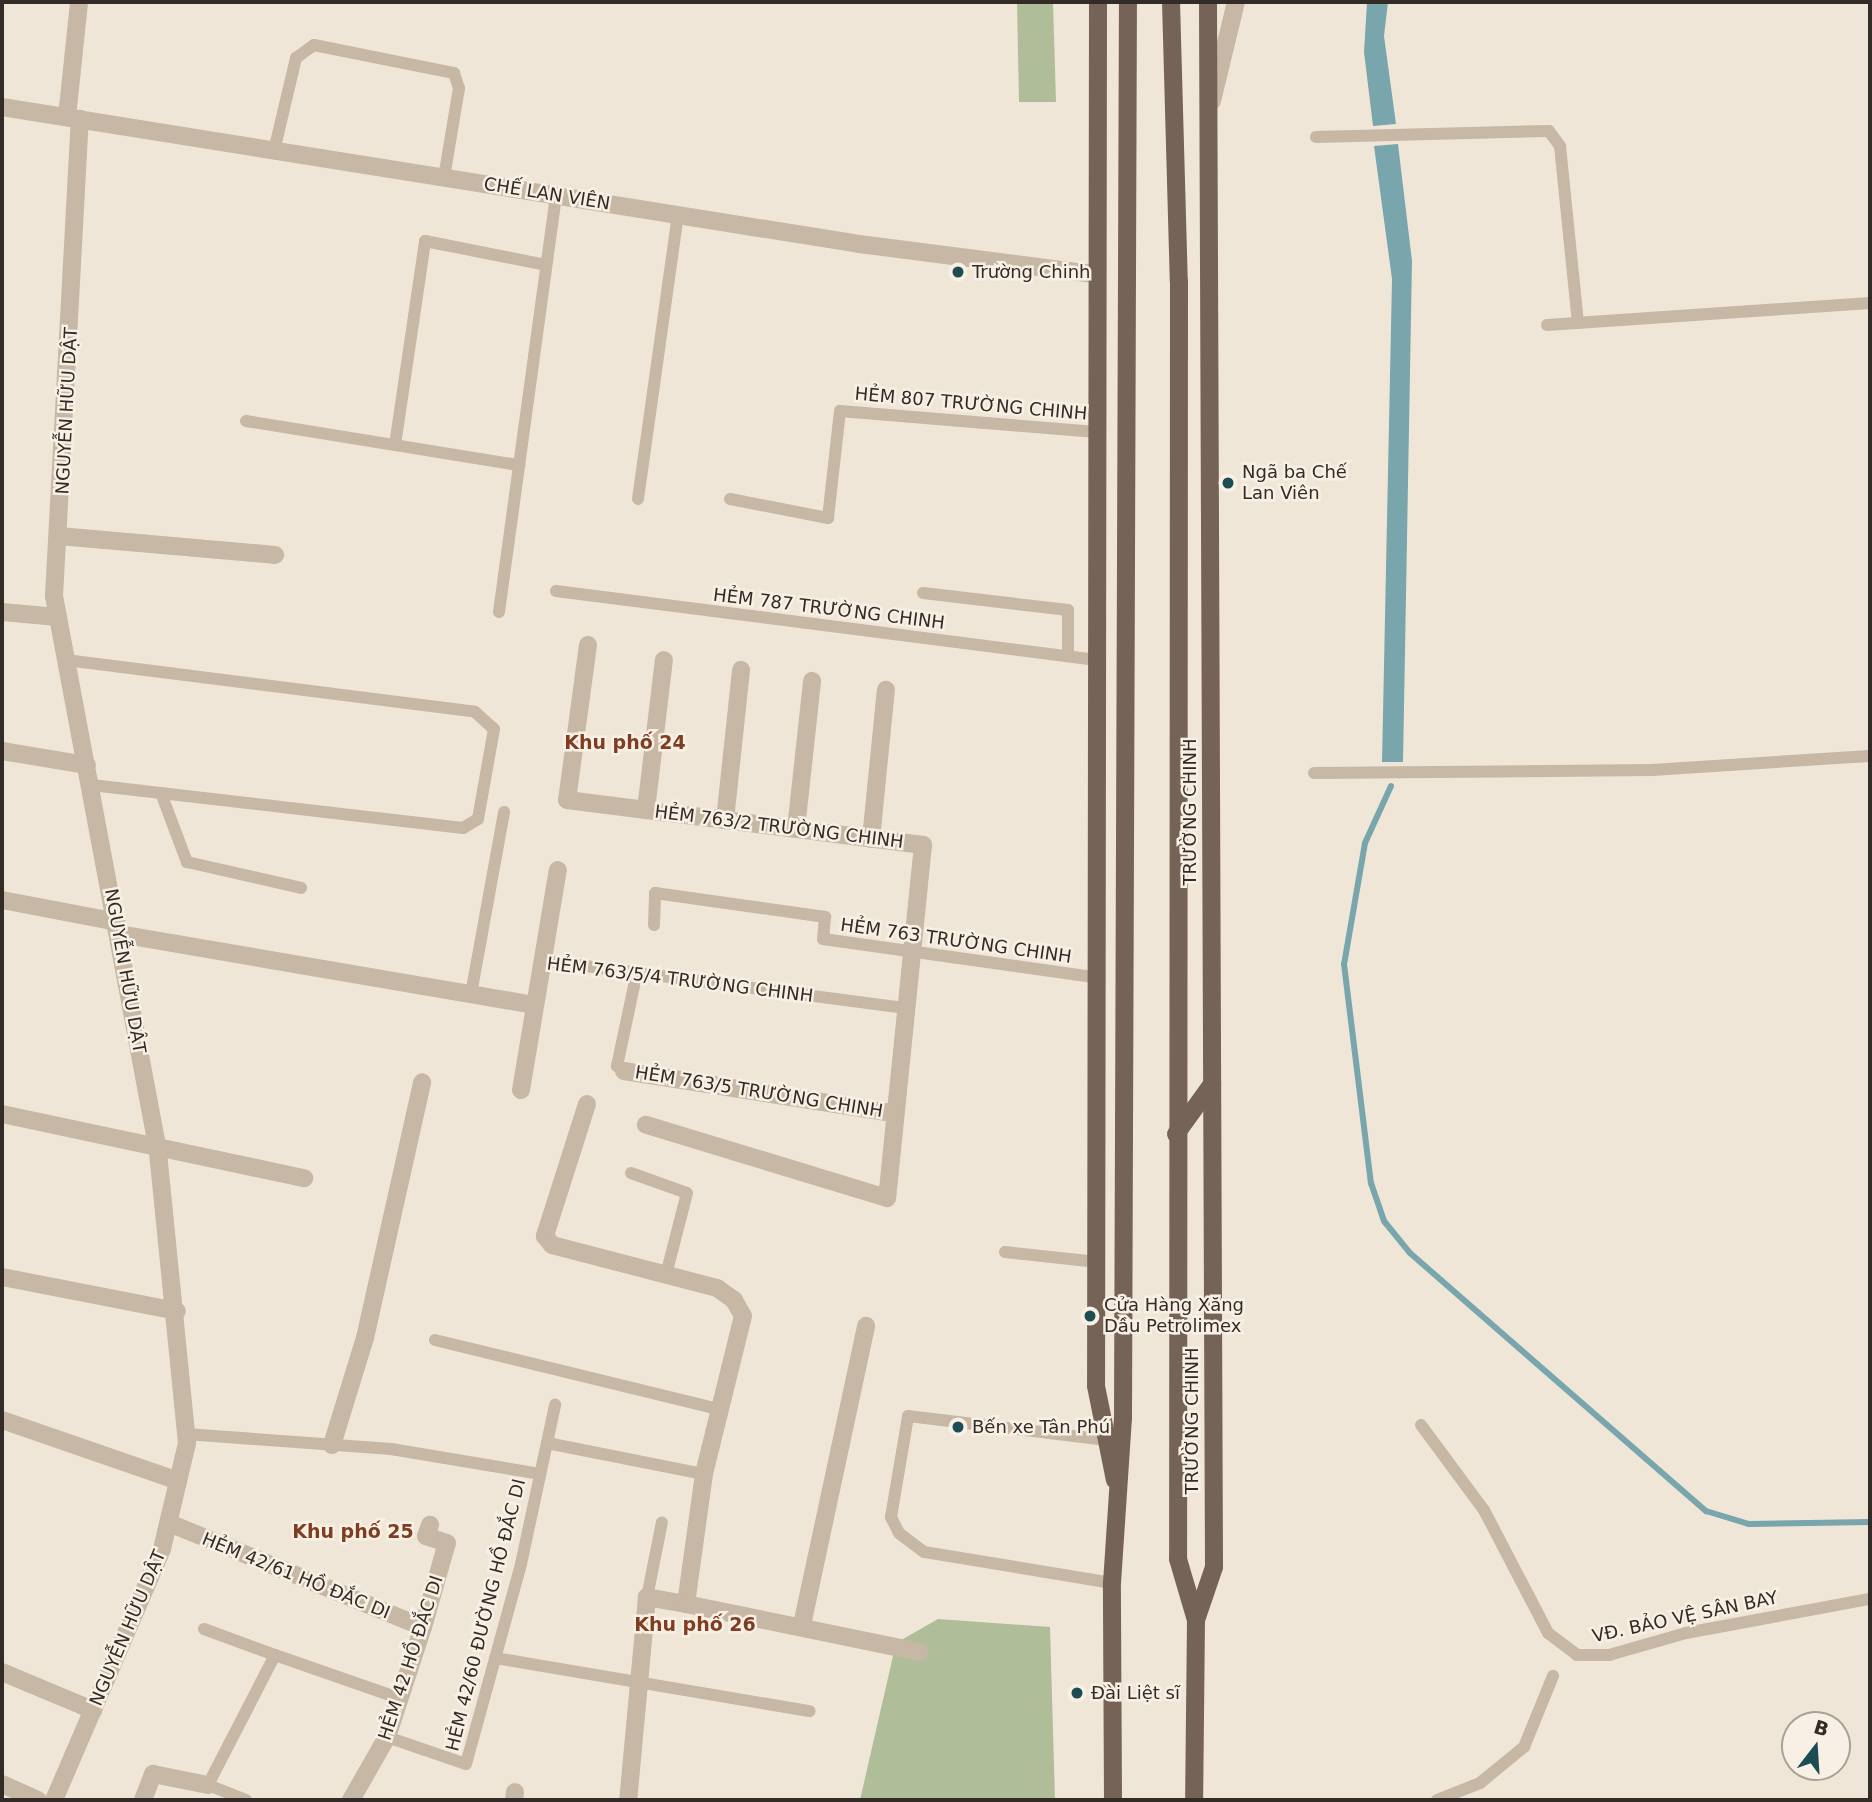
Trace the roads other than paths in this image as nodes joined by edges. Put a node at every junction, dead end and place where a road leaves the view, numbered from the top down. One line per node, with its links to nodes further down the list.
1 (79, 2): 9 (street, NGUYỄN HỮU DẬT)
2 (1098, 2): 16 (main road)
3 (1128, 2): 89 (main road)
4 (1171, 2): 72 (main road, TRƯỜNG CHINH)
5 (1208, 2): 8 (main road, TRƯỜNG CHINH)
6 (1236, 2): 8 (street)
7 (2, 107): 9 (street, CHẾ LAN VIÊN)
8 (1209, 111): 66 (main road, TRƯỜNG CHINH)
9 (74, 118): 11 (street, CHẾ LAN VIÊN); 26 (street, NGUYỄN HỮU DẬT)
10 (1316, 137): 18 (lane)
11 (274, 150): 12 (street, CHẾ LAN VIÊN); 12 (lane)
12 (444, 178): 13 (street, CHẾ LAN VIÊN)
13 (556, 196): 14 (street, CHẾ LAN VIÊN); 15 (lane)
14 (678, 215): 16 (street, CHẾ LAN VIÊN); 24 (lane)
15 (546, 265): 22 (lane); 23 (lane)
16 (1094, 274): 21 (main road)
17 (1870, 303): 18 (lane)
18 (1578, 323): 19 (lane)
19 (1547, 325)
20 (246, 421): 22 (lane)
21 (1096, 432): 25 (lane, HẺM 807 TRƯỜNG CHINH); 37 (main road)
22 (395, 445): 23 (lane)
23 (519, 465): 31 (lane)
24 (638, 499)
25 (730, 499)
26 (59, 536): 27 (street); 32 (street, NGUYỄN HỮU DẬT)
27 (275, 555)
28 (556, 592): 34 (lane, HẺM 787 TRƯỜNG CHINH)
29 (923, 593): 34 (lane)
30 (2, 612): 32 (street)
31 (499, 612)
32 (58, 617): 35 (street, NGUYỄN HỮU DẬT)
33 (588, 645): 47 (street, HẺM 763/2 TRƯỜNG CHINH)
34 (1069, 655): 37 (lane, HẺM 787 TRƯỜNG CHINH)
35 (66, 660): 43 (street, NGUYỄN HỮU DẬT); 46 (lane)
36 (664, 660): 47 (street)
37 (1097, 660): 60 (main road)
38 (741, 670): 49 (street)
39 (812, 681): 50 (street)
40 (886, 690): 51 (street)
41 (2, 751): 43 (street)
42 (1870, 756): 44 (lane)
43 (87, 765): 45 (street, NGUYỄN HỮU DẬT)
44 (1314, 773)
45 (91, 785): 46 (lane); 56 (street, NGUYỄN HỮU DẬT)
46 (161, 793): 53 (lane)
47 (646, 810): 49 (street, HẺM 763/2 TRƯỜNG CHINH)
48 (504, 812): 61 (lane)
49 (725, 820): 50 (street, HẺM 763/2 TRƯỜNG CHINH)
50 (796, 830): 51 (street, HẺM 763/2 TRƯỜNG CHINH)
51 (871, 839): 57 (street, HẺM 763/2 TRƯỜNG CHINH)
52 (558, 870): 58 (street)
53 (301, 888)
54 (2, 900): 56 (street)
55 (654, 925): 57 (lane, HẺM 763 TRƯỜNG CHINH)
56 (118, 928): 61 (street); 73 (street, NGUYỄN HỮU DẬT)
57 (912, 954): 60 (lane, HẺM 763 TRƯỜNG CHINH); 63 (street, HẺM 763/5 TRƯỜNG CHINH)
58 (540, 960): 59 (lane, HẺM 763/5/4 TRƯỜNG CHINH); 62 (street, HẺM 763/5/4 TRƯỜNG CHINH)
59 (636, 972): 63 (lane, HẺM 763/5/4 TRƯỜNG CHINH); 64 (lane)
60 (1100, 978): 77 (main road)
61 (471, 994): 62 (street)
62 (533, 1004): 67 (street, HẺM 763/5/4 TRƯỜNG CHINH)
63 (906, 1008): 69 (street, HẺM 763/5 TRƯỜNG CHINH)
64 (624, 1071): 69 (street, HẺM 763/5 TRƯỜNG CHINH)
65 (422, 1082): 91 (street)
66 (1212, 1084): 72 (main road); 103 (main road, TRƯỜNG CHINH)
67 (521, 1090)
68 (587, 1104): 78 (street)
69 (893, 1113): 71 (street, HẺM 763/5 TRƯỜNG CHINH)
70 (2, 1114): 73 (street)
71 (646, 1125)
72 (1176, 1134): 103 (main road, TRƯỜNG CHINH)
73 (158, 1151): 75 (street); 80 (street, NGUYỄN HỮU DẬT)
74 (631, 1172): 78 (lane)
75 (304, 1178)
76 (1005, 1252): 77 (lane)
77 (1097, 1262): 88 (main road)
78 (666, 1275): 84 (street)
79 (2, 1277): 80 (street)
80 (177, 1311): 87 (street, NGUYỄN HỮU DẬT)
81 (866, 1326): 104 (street)
82 (435, 1340): 84 (lane)
83 (555, 1405): 90 (lane, HẺM 42/60 ĐƯỜNG HỒ ĐẮC DI)
84 (719, 1409): 93 (street)
85 (2, 1420): 94 (street)
86 (1421, 1425): 101 (lane, VĐ. BẢO VỆ SÂN BAY)
87 (187, 1434): 91 (lane, HẺM 42/60 ĐƯỜNG HỒ ĐẮC DI); 94 (street, NGUYỄN HỮU DẬT)
88 (1102, 1440): 89 (lane); 95 (main road); 99 (lane)
89 (1121, 1442): 95 (main road)
90 (547, 1443): 92 (lane, HẺM 42/60 ĐƯỜNG HỒ ĐẮC DI); 93 (lane)
91 (332, 1445): 92 (lane, HẺM 42/60 ĐƯỜNG HỒ ĐẮC DI)
92 (540, 1474): 109 (lane, HẺM 42/60 ĐƯỜNG HỒ ĐẮC DI)
93 (704, 1475): 102 (street)
94 (178, 1481): 97 (street, NGUYỄN HỮU DẬT)
95 (1119, 1493): 99 (main road)
96 (662, 1522): 100 (lane)
97 (169, 1523): 105 (street, HẺM 42/61 HỒ ĐẮC DI); 114 (street, NGUYỄN HỮU DẬT)
98 (430, 1525): 105 (street, HẺM 42 HỒ ĐẮC DI)
99 (1112, 1583): 125 (main road)
100 (647, 1597): 102 (street); 112 (street)
101 (1870, 1599)
102 (686, 1604): 104 (street)
103 (1196, 1620): 126 (main road, TRƯỜNG CHINH)
104 (802, 1625): 107 (street)
105 (424, 1628): 113 (street, HẺM 42 HỒ ĐẮC DI)
106 (204, 1629): 108 (lane)
107 (919, 1652)
108 (275, 1655): 113 (lane); 118 (lane)
109 (495, 1658): 112 (lane); 116 (lane, HẺM 42/60 ĐƯỜNG HỒ ĐẮC DI)
110 (2, 1672): 114 (street)
111 (1553, 1676): 127 (lane)
112 (636, 1683): 115 (lane); 124 (street)
113 (401, 1699): 116 (street, HẺM 42 HỒ ĐẮC DI)
114 (93, 1710): 120 (street, NGUYỄN HỮU DẬT)
115 (810, 1711)
116 (387, 1737): 123 (street, HẺM 42 HỒ ĐẮC DI)
117 (2, 1784): 119 (street)
118 (208, 1785): 121 (street); 122 (lane)
119 (38, 1800)
120 (54, 1800)
121 (144, 1800)
122 (246, 1800)
123 (351, 1800)
124 (628, 1800)
125 (1113, 1800)
126 (1194, 1800)
127 (1437, 1800)

